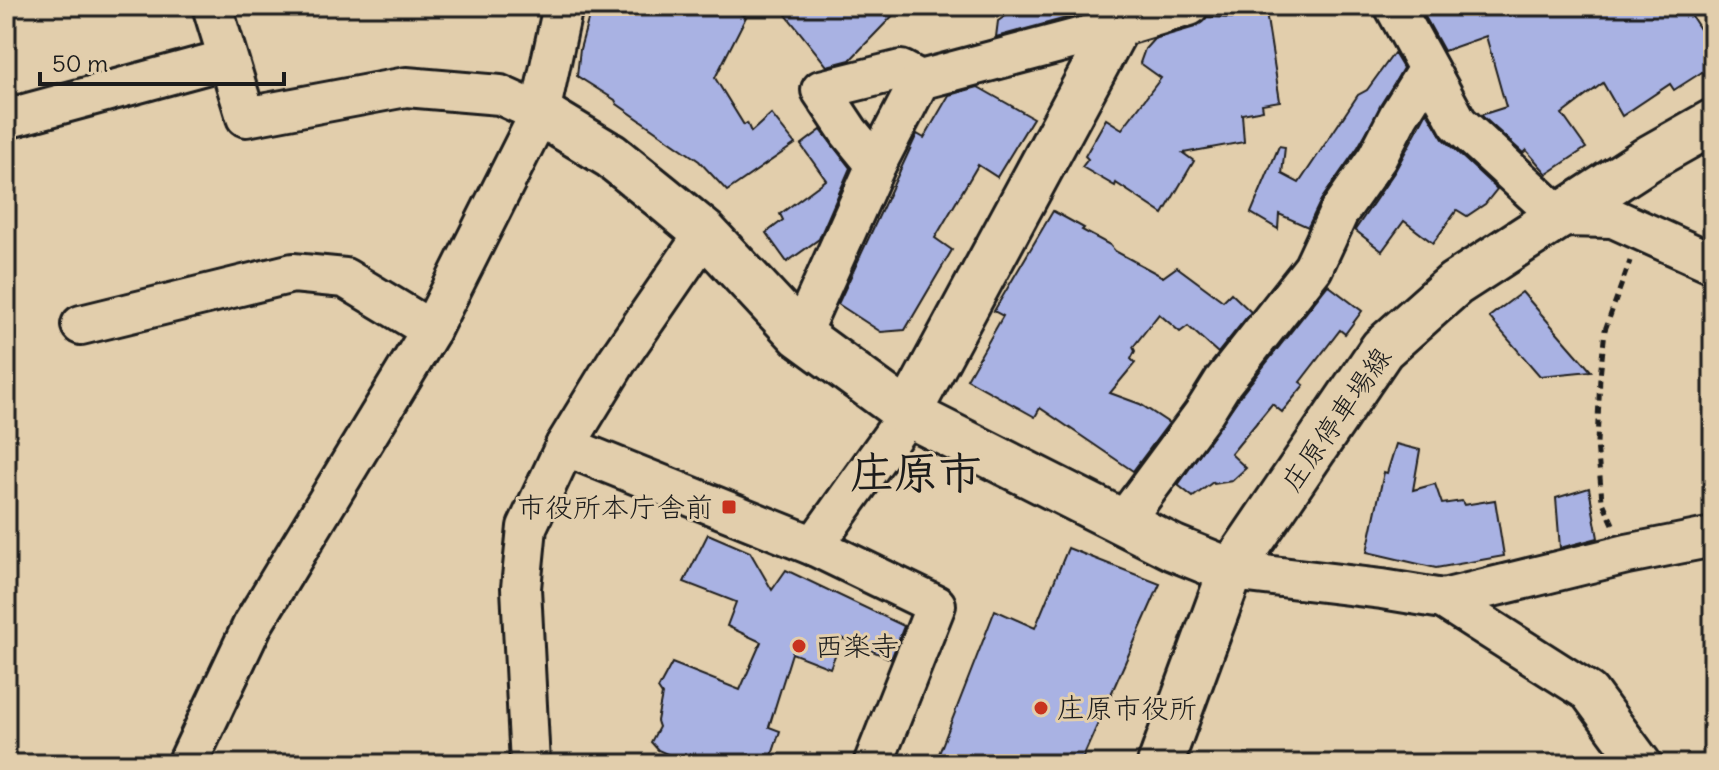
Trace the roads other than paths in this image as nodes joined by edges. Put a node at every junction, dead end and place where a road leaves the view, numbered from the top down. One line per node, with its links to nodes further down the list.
1 (212, 6): 6 (street)
2 (563, 6): 9 (street)
3 (1189, 6): 5 (street)
4 (1394, 6): 7 (street)
5 (1121, 17): 8 (street); 19 (street)
6 (227, 59): 9 (street); 10 (street)
7 (1428, 69): 13 (street); 21 (street)
8 (920, 80): 12 (street); 12 (street)
9 (540, 113): 14 (street); 17 (street)
10 (6, 119)
11 (1713, 122): 13 (street, 庄原停車場線)
12 (876, 165): 18 (street)
13 (1560, 217): 15 (street); 24 (street, 庄原停車場線)
14 (705, 233): 18 (street); 20 (street)
15 (1713, 263)
16 (81, 325): 17 (street)
17 (431, 330): 26 (street)
18 (800, 335): 19 (street)
19 (908, 414): 21 (street); 23 (street)
20 (565, 446): 23 (street); 27 (street)
21 (1123, 522): 24 (street)
22 (1713, 537): 25 (street)
23 (814, 546): 28 (street)
24 (1231, 571): 25 (street); 29 (street, 庄原停車場線)
25 (1443, 599): 30 (street)
26 (187, 764)
27 (530, 764)
28 (873, 764)
29 (1160, 764)
30 (1642, 764)

